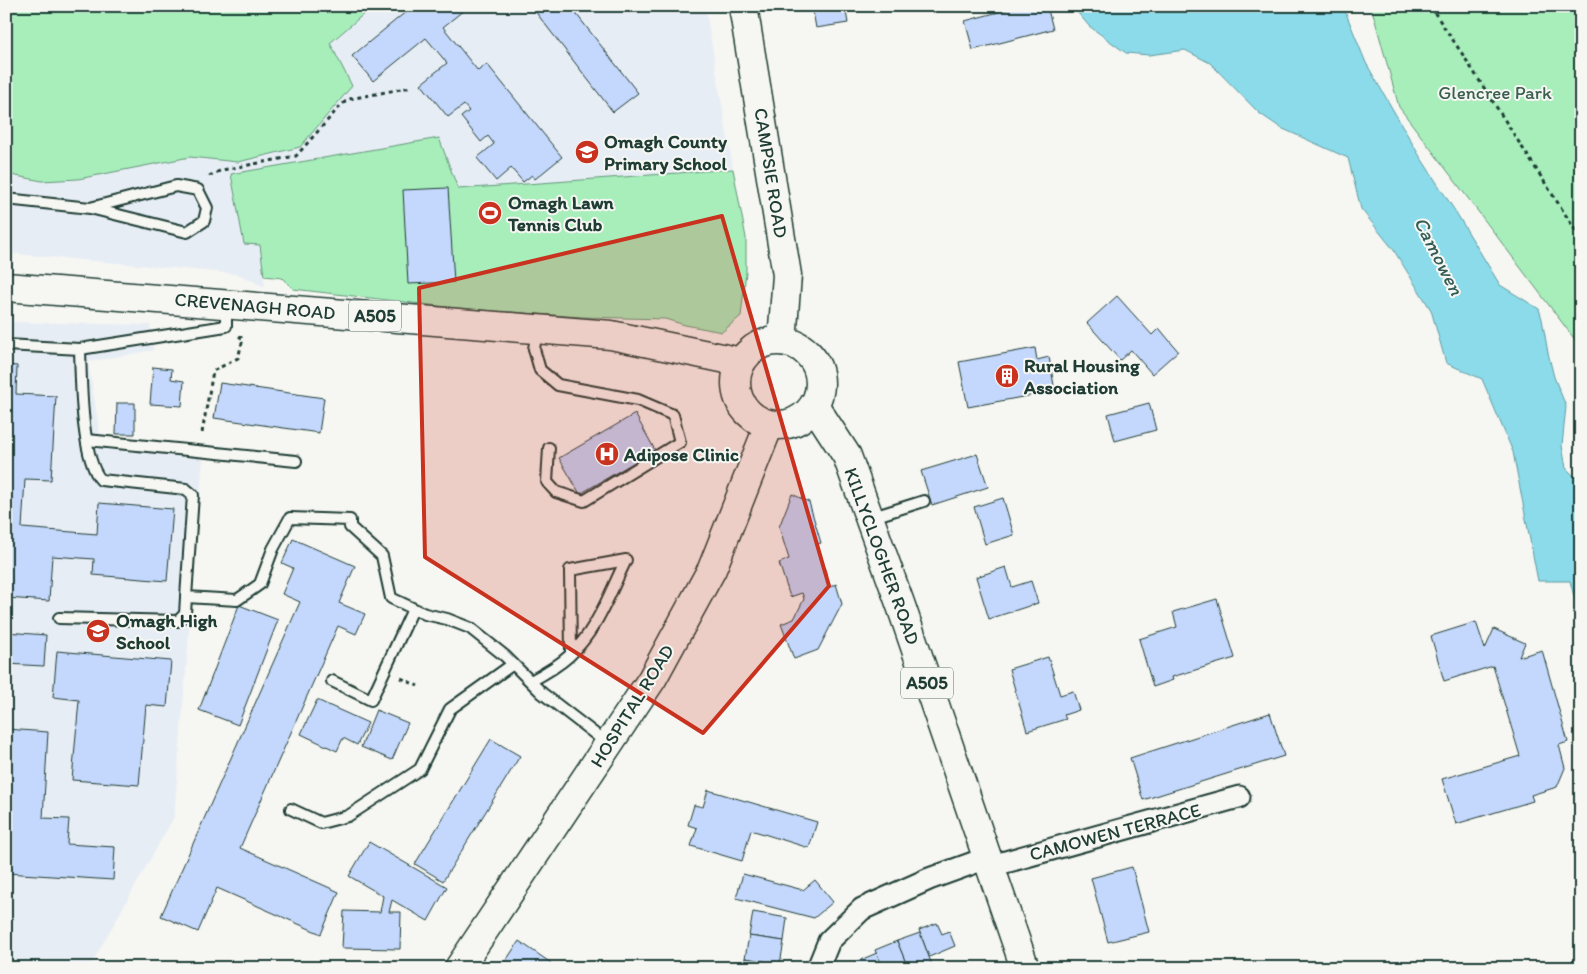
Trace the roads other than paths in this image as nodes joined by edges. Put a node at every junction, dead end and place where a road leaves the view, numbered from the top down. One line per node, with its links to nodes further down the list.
1 (743, 6): 7 (main road, CAMPSIE ROAD)
2 (6, 199): 3 (lane)
3 (90, 208): 3 (lane)
4 (6, 287): 5 (main road, CREVENAGH ROAD / A505)
5 (226, 315): 6 (main road, CREVENAGH ROAD / A505); 9 (lane)
6 (537, 329): 10 (main road, CREVENAGH ROAD / A505); 14 (lane)
7 (782, 341): 10 (main road); 11 (main road)
8 (6, 346): 9 (lane)
9 (80, 349): 13 (lane)
10 (741, 362): 12 (main road)
11 (814, 405): 12 (main road); 17 (main road, KILLYCLOGHER ROAD / A505)
12 (769, 425): 25 (main road, HOSPITAL ROAD)
13 (87, 440): 15 (lane); 18 (lane)
14 (549, 448)
15 (296, 461)
16 (924, 501): 17 (lane)
17 (869, 518): 28 (main road, KILLYCLOGHER ROAD / A505)
18 (186, 597): 19 (lane); 20 (lane)
19 (413, 609): 22 (lane); 23 (lane)
20 (59, 618)
21 (571, 654): 21 (lane); 24 (lane)
22 (513, 664): 24 (lane); 27 (lane)
23 (332, 681)
24 (531, 682): 25 (lane)
25 (609, 744): 29 (main road, HOSPITAL ROAD)
26 (1239, 798): 28 (street, CAMOWEN TERRACE)
27 (291, 809)
28 (989, 862): 30 (street, CAMOWEN TERRACE); 31 (main road, KILLYCLOGHER ROAD / A505)
29 (459, 968)
30 (818, 968)
31 (1025, 968)

